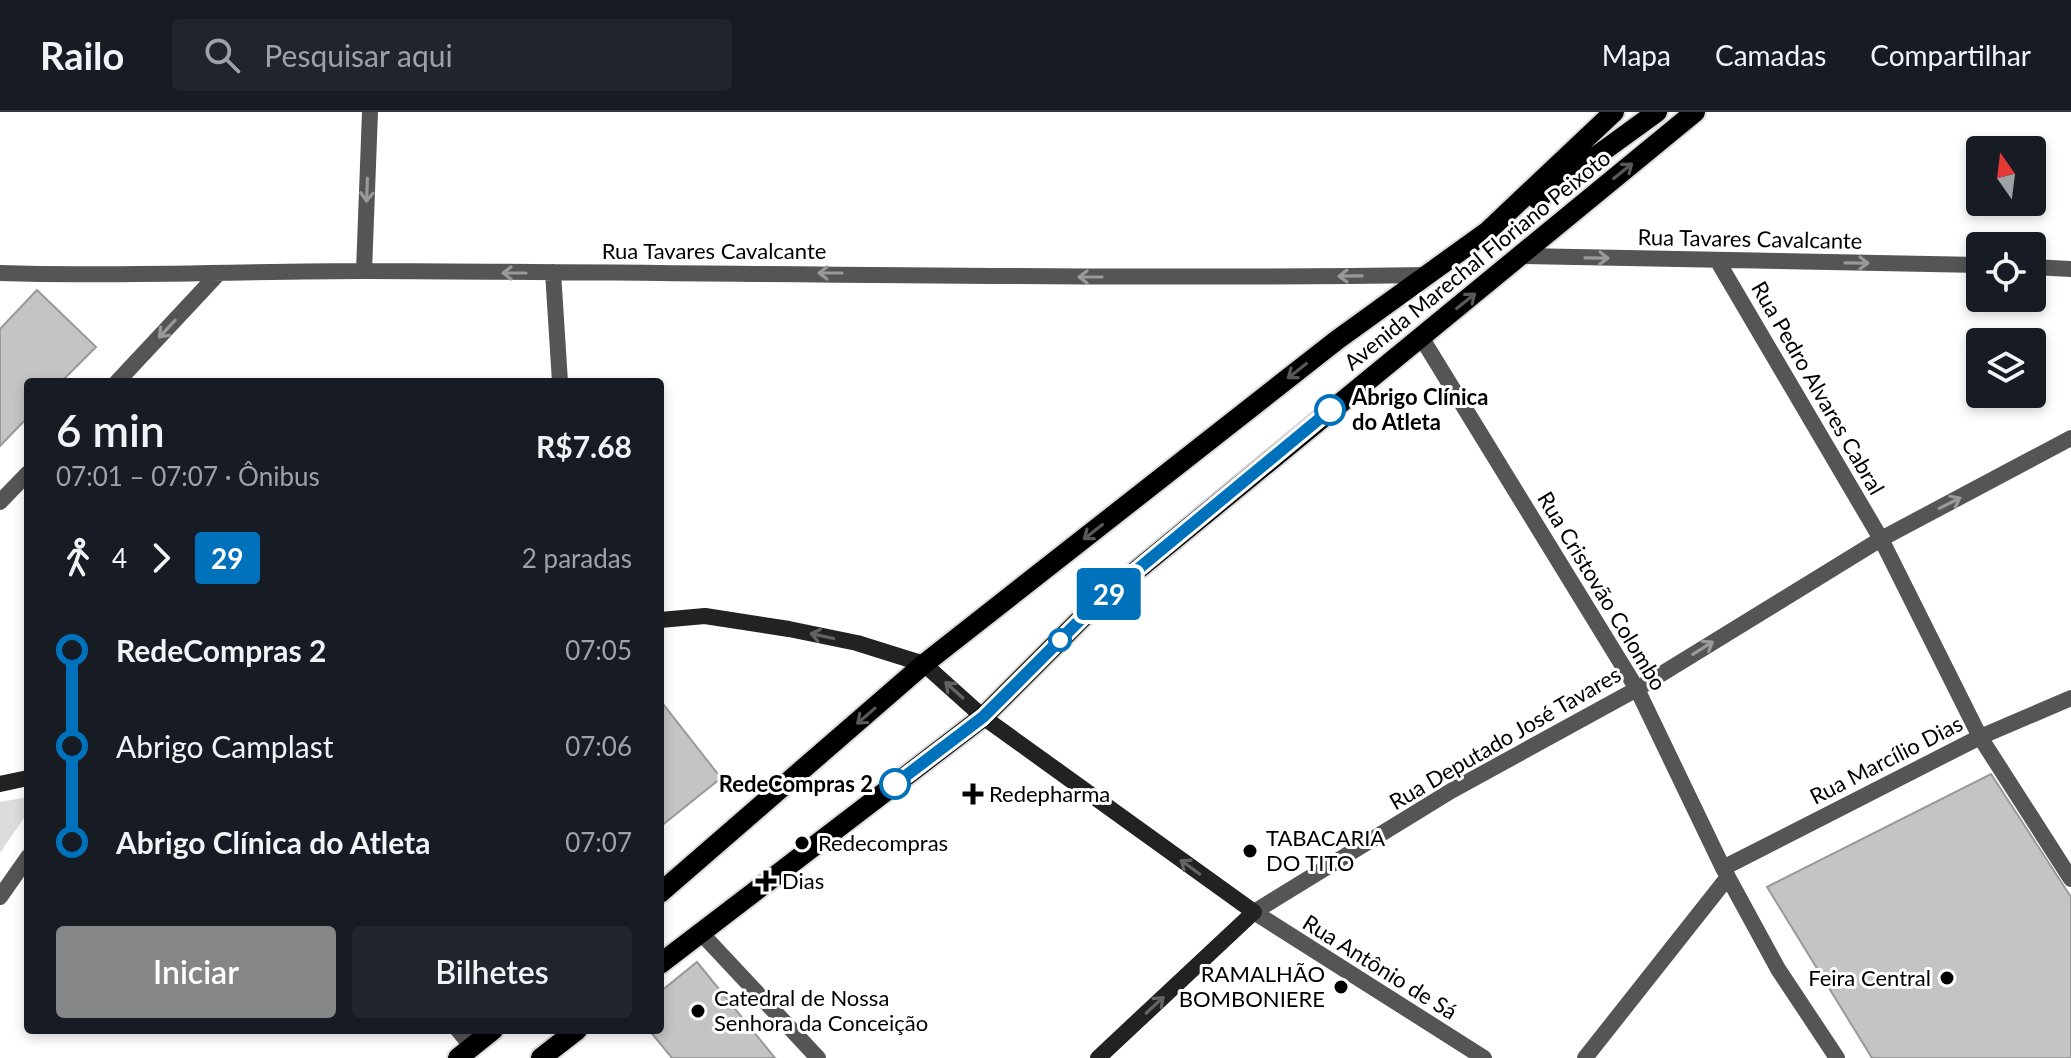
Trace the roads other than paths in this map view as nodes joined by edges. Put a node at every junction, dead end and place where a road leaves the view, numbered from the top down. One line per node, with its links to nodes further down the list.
1 (370, 112): 11 (street, one-way to 11)
2 (1614, 112): 5 (main road, Avenida Marechal Floriano Peixoto)
3 (1657, 112): 5 (main road)
4 (1695, 112): 6 (main road, Avenida Marechal Floriano Peixoto, one-way to 4)
5 (1488, 231): 15 (main road, Avenida Marechal Floriano Peixoto)
6 (1519, 256): 7 (street, Rua Tavares Cavalcante, one-way to 7); 16 (main road, Avenida Marechal Floriano Peixoto, one-way to 6)
7 (1717, 260): 8 (street, Rua Tavares Cavalcante, one-way to 8); 22 (street, Rua Pedro Alvares Cabral)
8 (1966, 265)
9 (2046, 268): 10 (street)
10 (2071, 269)
11 (364, 271): 12 (street, Rua Tavares Cavalcante, one-way to 11); 14 (street, Rua Tavares Cavalcante)
12 (553, 272): 15 (street, Rua Tavares Cavalcante, one-way to 12); 18 (street)
13 (0, 273): 14 (street, Rua Tavares Cavalcante)
14 (217, 275): 17 (street, one-way to 17)
15 (1428, 275): 24 (main road, Avenida Marechal Floriano Peixoto, one-way to 24)
16 (1421, 337): 25 (street, Rua Cristovão Colombo); 27 (main road, Avenida Marechal Floriano Peixoto)
17 (121, 378)
18 (560, 378)
19 (2071, 438): 22 (street, Rua Deputado José Tavares, one-way to 19)
20 (24, 477): 21 (street)
21 (0, 502)
22 (1881, 539): 25 (street, Rua Deputado José Tavares, one-way to 22); 28 (street, Rua Pedro Alvares Cabral)
23 (664, 620): 24 (street, one-way to 23)
24 (924, 664): 27 (street, one-way to 24); 34 (main road, Avenida Marechal Floriano Peixoto, one-way to 34)
25 (1637, 689): 32 (street, Rua Cristovão Colombo); 36 (street, Rua Deputado José Tavares)
26 (2071, 698): 28 (street, Rua Marcílio Dias)
27 (983, 717): 36 (street, one-way to 27); 37 (main road, Avenida Marechal Floriano Peixoto)
28 (1980, 737): 32 (street, Rua Marcílio Dias); 33 (street, Rua Pedro Alvares Cabral)
29 (24, 779): 30 (street)
30 (0, 784)
31 (24, 863): 35 (street)
32 (1725, 872): 46 (street); 47 (street, Rua Cristovão Colombo)
33 (2071, 879)
34 (664, 890)
35 (0, 897)
36 (1254, 912): 44 (street, one-way to 36); 45 (street, Rua Antônio de Sá)
37 (701, 933): 38 (main road, Avenida Marechal Floriano Peixoto); 43 (street)
38 (664, 961)
39 (488, 1034): 41 (main road)
40 (572, 1034): 42 (main road)
41 (465, 1053)
42 (541, 1058)
43 (818, 1058)
44 (1098, 1058)
45 (1484, 1058)
46 (1585, 1058)
47 (1837, 1058)

